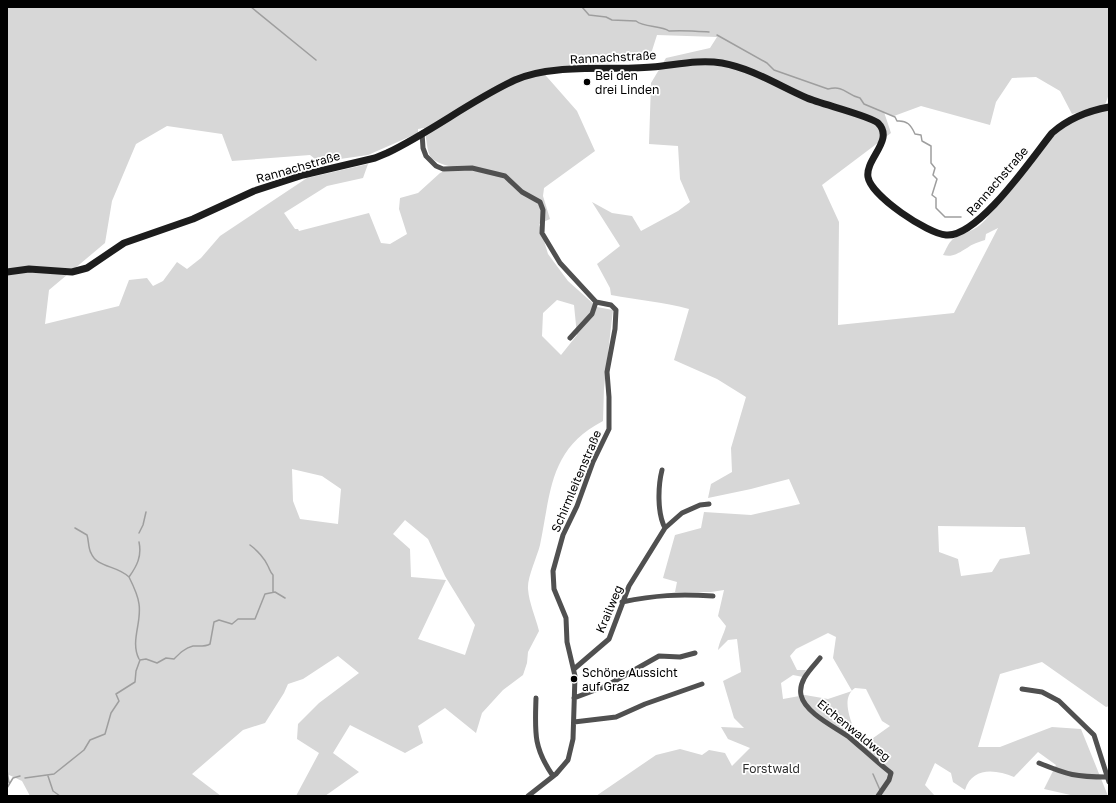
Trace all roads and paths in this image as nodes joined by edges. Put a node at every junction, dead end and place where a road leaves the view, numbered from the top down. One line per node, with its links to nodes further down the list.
1 (1109, 107): 2 (street, Rannachstraße)
2 (422, 134): 3 (street, Rannachstraße); 4 (street, Schirmleitenstraße)
3 (7, 272)
4 (596, 302): 5 (street); 13 (street, Schirmleitenstraße)
5 (570, 338)
6 (662, 470): 8 (street)
7 (709, 504): 8 (street, Krailweg)
8 (665, 528): 10 (street, Krailweg)
9 (713, 596): 10 (street)
10 (622, 602): 13 (street, Krailweg)
11 (695, 653): 17 (street)
12 (820, 658): 23 (street, Eichenwaldweg)
13 (574, 669): 17 (street, Schirmleitenstraße)
14 (702, 684): 18 (street)
15 (1022, 689): 21 (street)
16 (536, 698): 20 (street)
17 (574, 698): 18 (street, Schirmleitenstraße)
18 (574, 722): 20 (street, Schirmleitenstraße)
19 (1039, 763): 21 (street)
20 (553, 776): 24 (street, Schirmleitenstraße)
21 (1107, 777): 22 (street)
22 (1109, 782)
23 (879, 795)
24 (528, 796)

